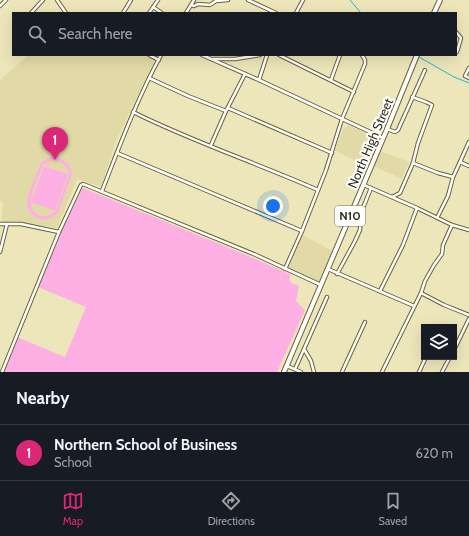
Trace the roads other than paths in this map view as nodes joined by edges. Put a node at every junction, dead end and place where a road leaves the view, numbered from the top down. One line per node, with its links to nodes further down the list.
1 (6, 0): 12 (street)
2 (43, 0): 14 (street)
3 (57, 0): 15 (street)
4 (131, 0): 16 (street)
5 (158, 0): 13 (street)
6 (194, 0): 11 (street)
7 (228, 0): 11 (street)
8 (248, 0): 20 (street)
9 (303, 0): 21 (street)
10 (440, 0): 22 (highway)
11 (190, 5): 19 (street)
12 (0, 6)
13 (153, 7): 17 (street); 18 (street)
14 (32, 12)
15 (65, 12)
16 (123, 12)
17 (150, 12)
18 (160, 12)
19 (186, 12)
20 (274, 12)
21 (297, 12)
22 (434, 12)
23 (457, 33): 24 (street)
24 (457, 52)
25 (151, 56): 35 (street)
26 (161, 56): 35 (street)
27 (205, 56): 34 (street)
28 (254, 56): 34 (street)
29 (267, 56): 41 (street)
30 (280, 56): 42 (street)
31 (340, 56): 42 (street)
32 (363, 56): 43 (street)
33 (417, 56): 48 (highway, North High Street / N10)
34 (210, 58): 38 (street)
35 (159, 60): 39 (street)
36 (469, 68): 40 (street)
37 (425, 70): 44 (street)
38 (245, 74): 41 (street); 45 (street)
39 (149, 78): 45 (street); 46 (street)
40 (469, 78)
41 (259, 80): 47 (street)
42 (331, 80): 43 (street)
43 (354, 92): 47 (street)
44 (412, 98): 48 (street); 54 (street)
45 (227, 110): 51 (street); 53 (street)
46 (133, 112): 51 (street); 52 (street)
47 (342, 119): 49 (street); 53 (street)
48 (387, 129): 49 (highway, North High Street / N10)
49 (383, 138): 58 (highway, North High Street / N10)
50 (469, 142): 55 (street)
51 (211, 145): 60 (street)
52 (117, 153): 61 (street); 69 (street)
53 (332, 153): 60 (street)
54 (413, 162): 57 (street); 62 (street)
55 (460, 162): 56 (street); 57 (street)
56 (469, 166)
57 (453, 177): 64 (street)
58 (363, 185): 59 (street); 73 (highway, North High Street / N10)
59 (371, 188): 62 (street); 74 (street)
60 (318, 190): 69 (street)
61 (102, 192): 70 (street); 72 (street)
62 (392, 197): 63 (street)
63 (417, 208): 64 (street); 76 (street)
64 (437, 218): 67 (street)
65 (0, 224): 66 (street)
66 (8, 224): 70 (street); 71 (street)
67 (452, 225): 68 (street); 77 (street)
68 (469, 230)
69 (302, 231): 72 (street)
70 (59, 232): 88 (street)
71 (0, 252)
72 (284, 269): 75 (street)
73 (328, 269): 74 (street); 75 (highway, North High Street / N10)
74 (337, 274): 76 (street)
75 (321, 285): 89 (highway, North High Street / N10)
76 (380, 291): 79 (street)
77 (421, 293): 79 (street); 80 (street)
78 (327, 297): 84 (street)
79 (414, 306): 96 (street)
80 (469, 315)
81 (469, 319): 83 (street)
82 (365, 322): 95 (street)
83 (457, 344)
84 (304, 349): 90 (street); 94 (street)
85 (425, 360): 97 (street)
86 (448, 360): 98 (street)
87 (0, 364): 88 (street)
88 (4, 366): 91 (street)
89 (287, 366): 90 (street); 92 (highway, North High Street / N10)
90 (295, 370): 93 (street)
91 (2, 372)
92 (284, 372)
93 (301, 372)
94 (314, 372)
95 (342, 372)
96 (382, 372)
97 (419, 372)
98 (442, 372)

